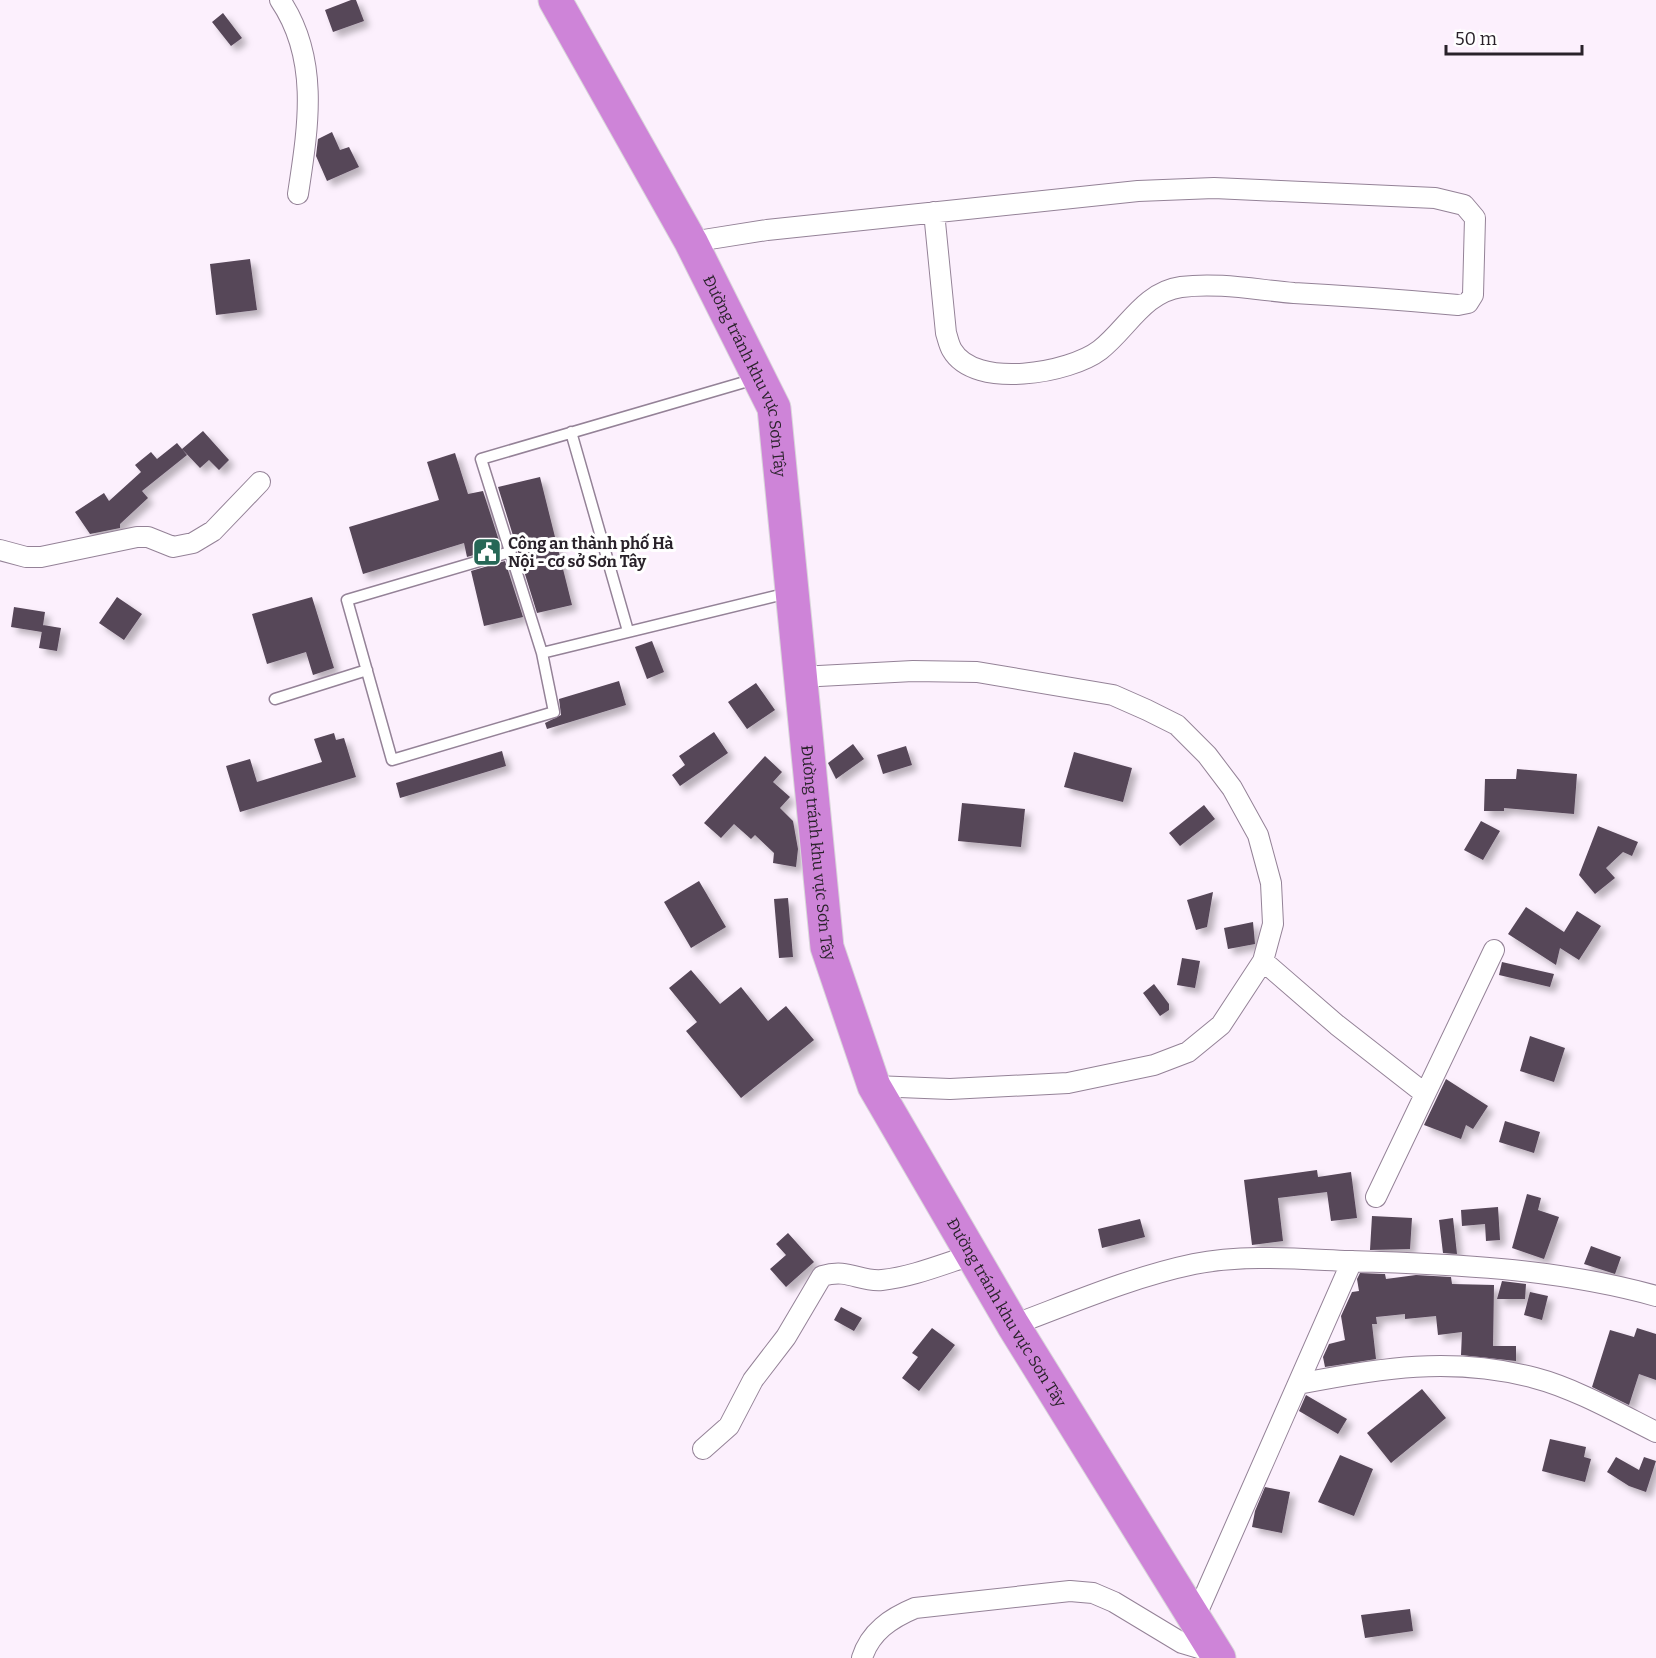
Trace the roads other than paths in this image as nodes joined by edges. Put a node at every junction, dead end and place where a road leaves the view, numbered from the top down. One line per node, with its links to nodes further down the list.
1 (280, 0): 3 (street)
2 (560, 1): 5 (highway, Đường tránh khu vực Sơn Tây)
3 (298, 194)
4 (934, 212): 4 (street); 5 (street)
5 (691, 242): 6 (highway, Đường tránh khu vực Sơn Tây)
6 (759, 378): 7 (lane); 11 (highway, Đường tránh khu vực Sơn Tây)
7 (572, 432): 10 (lane); 12 (lane)
8 (260, 482): 9 (street)
9 (0, 550)
10 (510, 552): 13 (lane); 14 (lane)
11 (791, 593): 12 (lane); 15 (highway, Đường tránh khu vực Sơn Tây)
12 (628, 631): 13 (lane)
13 (542, 653): 14 (lane)
14 (367, 670): 16 (lane)
15 (800, 677): 18 (street); 19 (highway, Đường tránh khu vực Sơn Tây)
16 (275, 699)
17 (1494, 950): 20 (street)
18 (1263, 961): 19 (street); 20 (street)
19 (874, 1086): 22 (highway, Đường tránh khu vực Sơn Tây)
20 (1424, 1093): 21 (street)
21 (1376, 1197)
22 (972, 1255): 25 (highway, Đường tránh khu vực Sơn Tây); 28 (street)
23 (1352, 1261): 24 (street); 25 (street); 26 (street)
24 (1656, 1296)
25 (1012, 1325): 29 (highway, Đường tránh khu vực Sơn Tây)
26 (1298, 1384): 27 (street); 29 (street)
27 (1656, 1432)
28 (703, 1449)
29 (1194, 1620): 30 (highway, Đường tránh khu vực Sơn Tây)
30 (1218, 1655): 31 (street)
31 (862, 1658)

